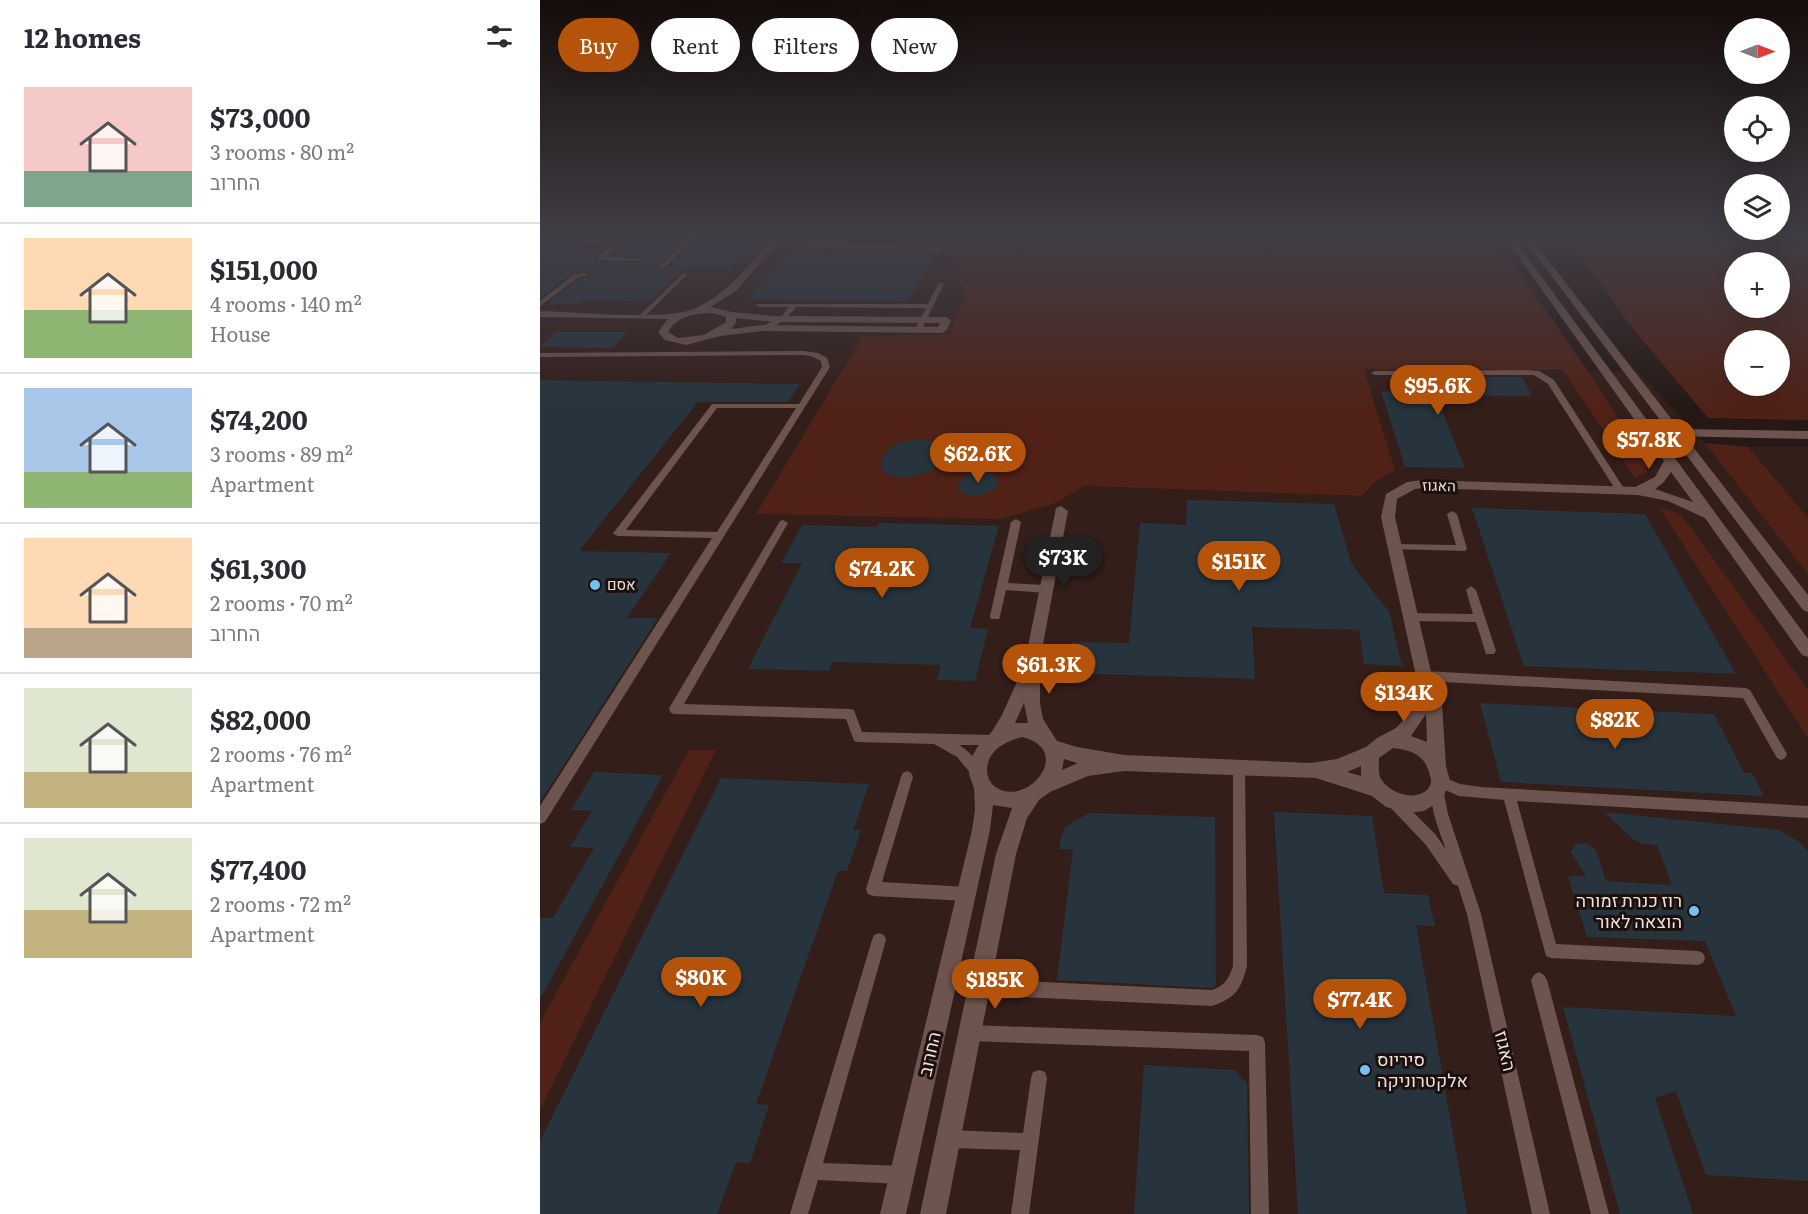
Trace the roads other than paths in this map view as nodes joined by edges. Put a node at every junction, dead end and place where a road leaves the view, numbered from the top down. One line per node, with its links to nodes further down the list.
1 (552, 295): 8 (lane)
2 (663, 295): 16 (lane)
3 (724, 295): 12 (street)
4 (730, 295): 14 (street)
5 (936, 295): 11 (lane)
6 (1550, 295): 29 (street)
7 (1570, 295): 27 (street)
8 (540, 304)
9 (759, 305): 10 (lane)
10 (794, 305): 11 (lane); 17 (lane)
11 (931, 306): 18 (lane)
12 (695, 312): 14 (street); 15 (street)
13 (540, 314): 16 (street)
14 (729, 314): 17 (street); 23 (street)
15 (683, 315): 16 (street); 22 (street)
16 (641, 316)
17 (782, 319): 18 (street); 20 (lane)
18 (924, 319): 21 (lane); 21 (street)
19 (540, 324): 22 (street)
20 (762, 327): 21 (street); 23 (street)
21 (919, 330)
22 (663, 332): 23 (street)
23 (720, 333)
24 (540, 355): 26 (lane)
25 (1375, 373): 30 (lane)
26 (802, 406): 37 (lane); 37 (lane)
27 (1676, 433): 28 (street); 42 (street)
28 (1808, 435)
29 (1670, 460): 31 (street); 34 (street)
30 (1620, 490): 31 (street, האגוז); 38 (street, האגוז)
31 (1638, 491): 34 (street, האגוז)
32 (1061, 511): 40 (street)
33 (1452, 514): 38 (lane)
34 (1711, 517): 47 (street)
35 (1016, 522): 39 (lane)
36 (783, 524): 51 (lane)
37 (720, 535): 67 (lane)
38 (1395, 547): 44 (street, האגוז)
39 (1002, 586): 40 (lane); 43 (lane)
40 (1046, 589): 48 (street)
41 (1471, 590): 45 (lane)
42 (1808, 606)
43 (995, 616)
44 (1411, 617): 45 (lane); 49 (street, האגוז)
45 (1480, 618): 46 (lane)
46 (1490, 651)
47 (1808, 651)
48 (1032, 660): 50 (street); 53 (street)
49 (1425, 676): 52 (street, האגוז); 55 (lane); 61 (street, האגוז)
50 (995, 738): 51 (lane); 53 (street); 60 (street)
51 (927, 739): 60 (lane)
52 (1393, 740): 54 (street); 61 (street)
53 (1047, 741): 56 (street); 63 (street)
54 (1372, 753): 58 (street); 62 (street)
55 (1781, 754)
56 (1124, 763): 57 (street); 63 (street)
57 (1239, 768): 58 (street); 73 (lane)
58 (1311, 771): 62 (street)
59 (907, 777): 69 (lane)
60 (980, 780): 63 (street); 69 (street, החרוב)
61 (1438, 780): 64 (lane); 65 (street); 68 (lane, האגוז)
62 (1379, 790): 65 (street)
63 (1038, 791): 73 (street)
64 (1509, 795): 66 (lane); 71 (lane)
65 (1394, 802): 68 (lane, האגוז)
66 (1808, 812)
67 (540, 818)
68 (1465, 889): 85 (lane, האגוז)
69 (967, 894): 79 (street, החרוב)
70 (879, 940): 78 (lane)
71 (1698, 958)
72 (1539, 980): 86 (lane)
73 (980, 987): 74 (street)
74 (970, 1033): 76 (street); 84 (lane)
75 (1039, 1078): 77 (lane)
76 (949, 1139): 77 (lane); 82 (street)
77 (1030, 1142): 83 (lane)
78 (811, 1170): 79 (lane); 80 (lane)
79 (902, 1175): 81 (street, החרוב)
80 (799, 1214)
81 (893, 1214)
82 (933, 1214)
83 (1020, 1214)
84 (1260, 1214)
85 (1541, 1214)
86 (1600, 1214)

